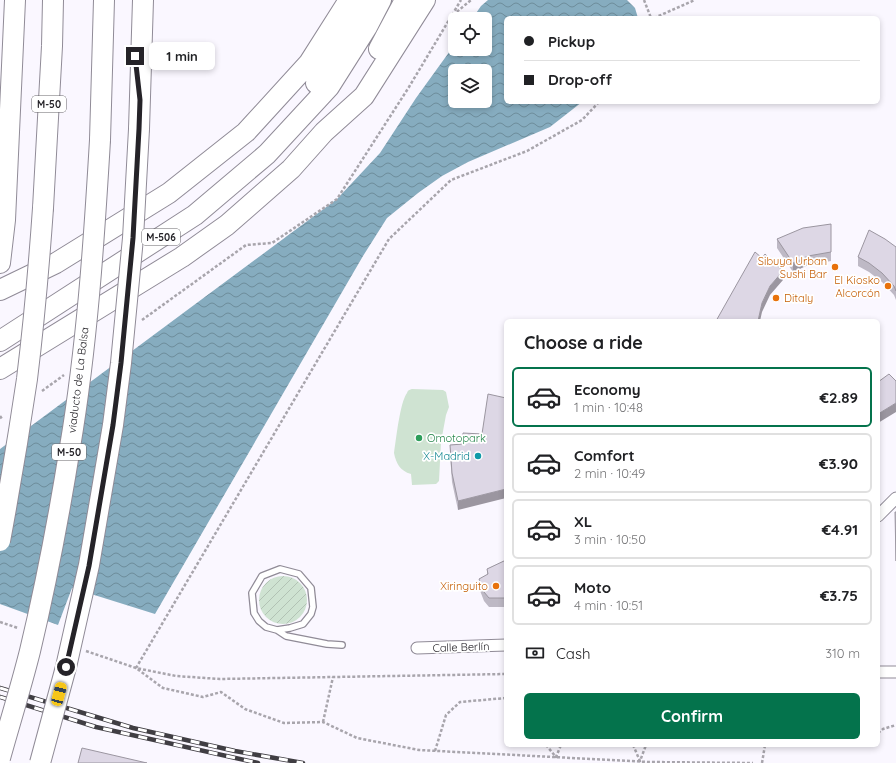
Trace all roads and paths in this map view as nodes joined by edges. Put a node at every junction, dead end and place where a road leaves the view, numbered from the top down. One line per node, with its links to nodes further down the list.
1 (15, 0): 24 (highway)
2 (53, 0): 35 (highway, M-50, bridge)
3 (104, 0): 56 (highway, viaducto de La Balsa / M-50, bridge)
4 (132, 0): 20 (highway)
5 (144, 0): 20 (highway)
6 (349, 0): 25 (highway)
7 (363, 0): 23 (highway)
8 (380, 0): 23 (highway, M-506)
9 (405, 0): 22 (highway, M-506)
10 (425, 0): 22 (highway)
11 (461, 0): 15 (path)
12 (471, 0): 16 (path)
13 (644, 0): 17 (path)
14 (695, 0): 18 (path)
15 (454, 12)
16 (456, 12)
17 (650, 16)
18 (659, 16)
19 (448, 21): 26 (path)
20 (140, 100): 58 (highway, bridge)
21 (597, 104): 46 (path)
22 (324, 132): 28 (highway, M-506)
23 (266, 154): 27 (highway, M-506)
24 (0, 263)
25 (0, 290)
26 (137, 323)
27 (0, 341)
28 (0, 369)
29 (66, 374): 30 (path)
30 (40, 392)
31 (8, 415): 32 (path)
32 (1, 419)
33 (895, 500): 34 (street)
34 (880, 514)
35 (0, 541)
36 (277, 630): 36 (lane); 37 (lane)
37 (342, 645)
38 (504, 645): 39 (street, Calle Berlín)
39 (416, 648)
40 (880, 672): 41 (street)
41 (896, 672)
42 (504, 674): 44 (path)
43 (176, 676): 44 (path)
44 (333, 677): 46 (path)
45 (504, 698): 54 (path)
46 (323, 722): 54 (path)
47 (896, 725): 48 (path)
48 (880, 731)
49 (548, 747): 55 (path)
50 (559, 747): 55 (path)
51 (634, 747): 57 (path)
52 (645, 747): 57 (path)
53 (765, 747): 60 (path)
54 (435, 751): 55 (path)
55 (556, 757): 57 (path)
56 (0, 758)
57 (640, 761): 59 (path)
58 (40, 763)
59 (753, 763)
60 (762, 763)

